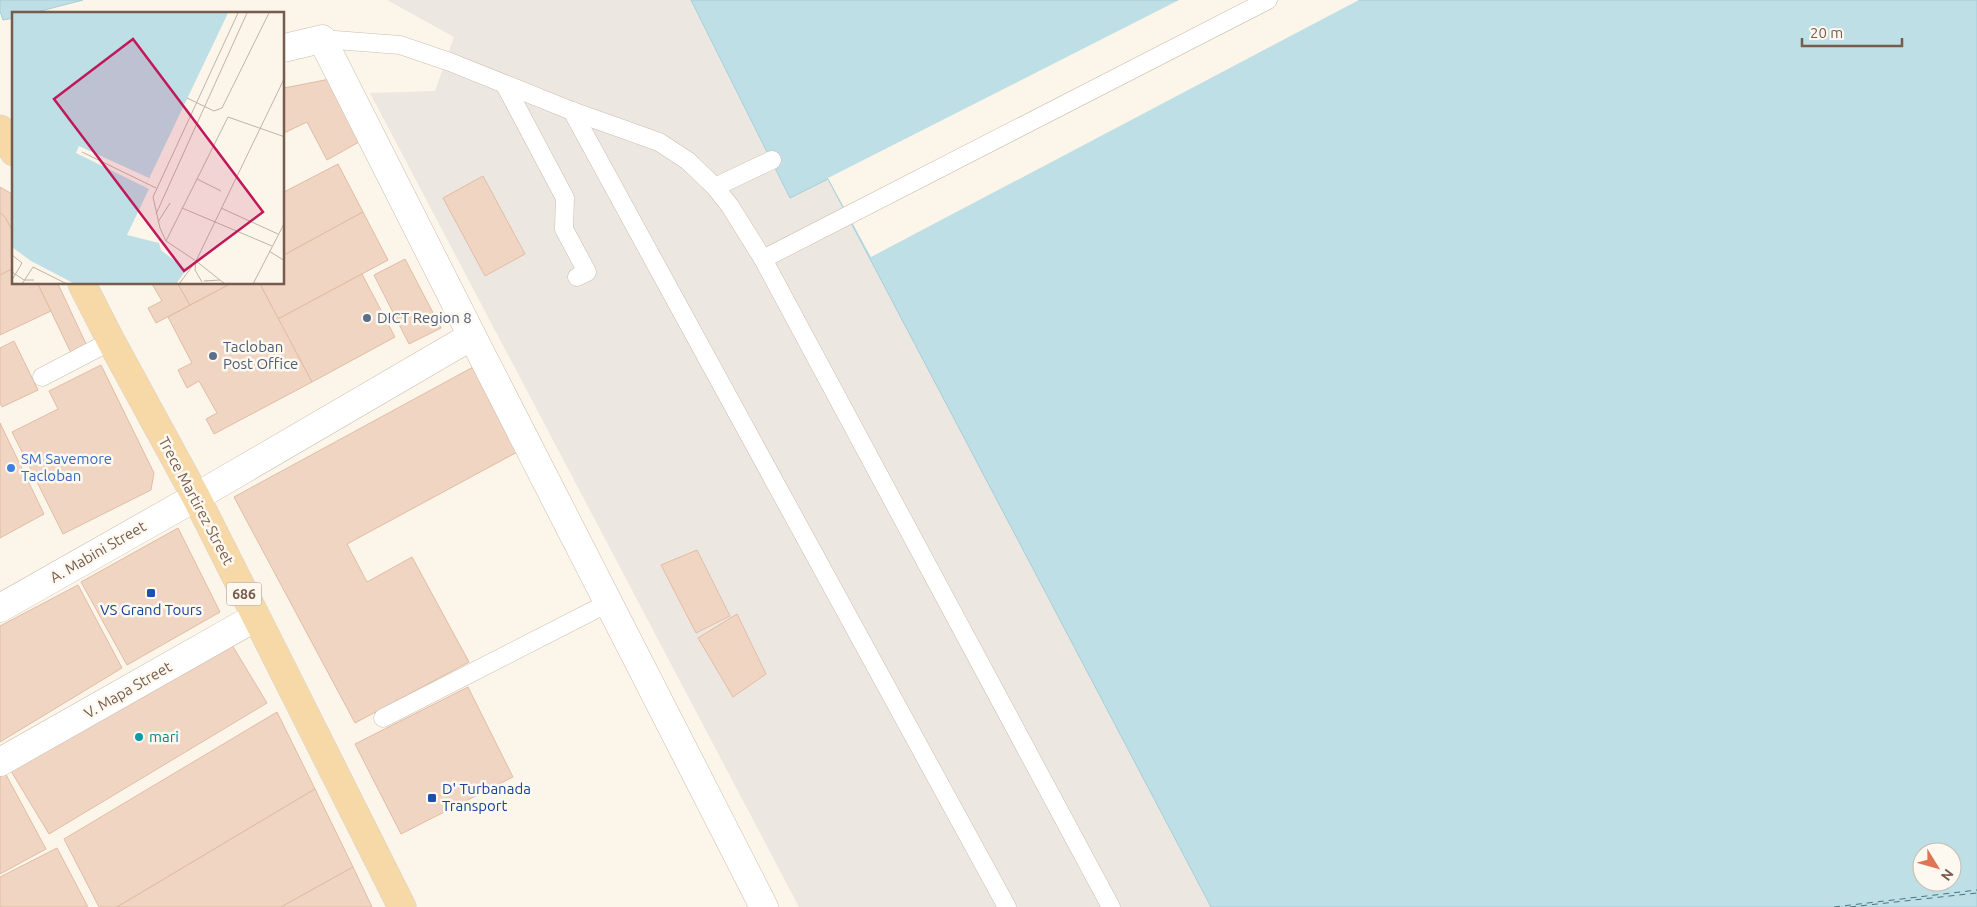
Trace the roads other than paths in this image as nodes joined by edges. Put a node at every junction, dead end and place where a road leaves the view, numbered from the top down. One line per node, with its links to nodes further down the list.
1 (1268, 0): 10 (lane)
2 (322, 39): 3 (street); 4 (lane); 13 (street)
3 (285, 48)
4 (505, 85): 5 (lane); 11 (lane)
5 (572, 112): 9 (lane); 24 (lane)
6 (0, 114): 7 (street)
7 (9, 140)
8 (772, 160): 9 (lane)
9 (715, 187): 10 (lane)
10 (763, 259): 25 (lane)
11 (577, 277)
12 (83, 285): 14 (main road, Trece Martirez Street / 686)
13 (472, 336): 16 (street, A. Mabini Street); 17 (street)
14 (111, 341): 15 (lane); 16 (main road, Trece Martirez Street / 686)
15 (42, 377)
16 (196, 497): 18 (street, A. Mabini Street); 19 (main road, Trece Martirez Street / 686)
17 (608, 603): 20 (lane); 23 (street)
18 (0, 608)
19 (256, 617): 21 (street, V. Mapa Street); 22 (main road, Trece Martirez Street / 686)
20 (383, 718)
21 (0, 762)
22 (402, 907)
23 (764, 907)
24 (1007, 907)
25 (1111, 907)

